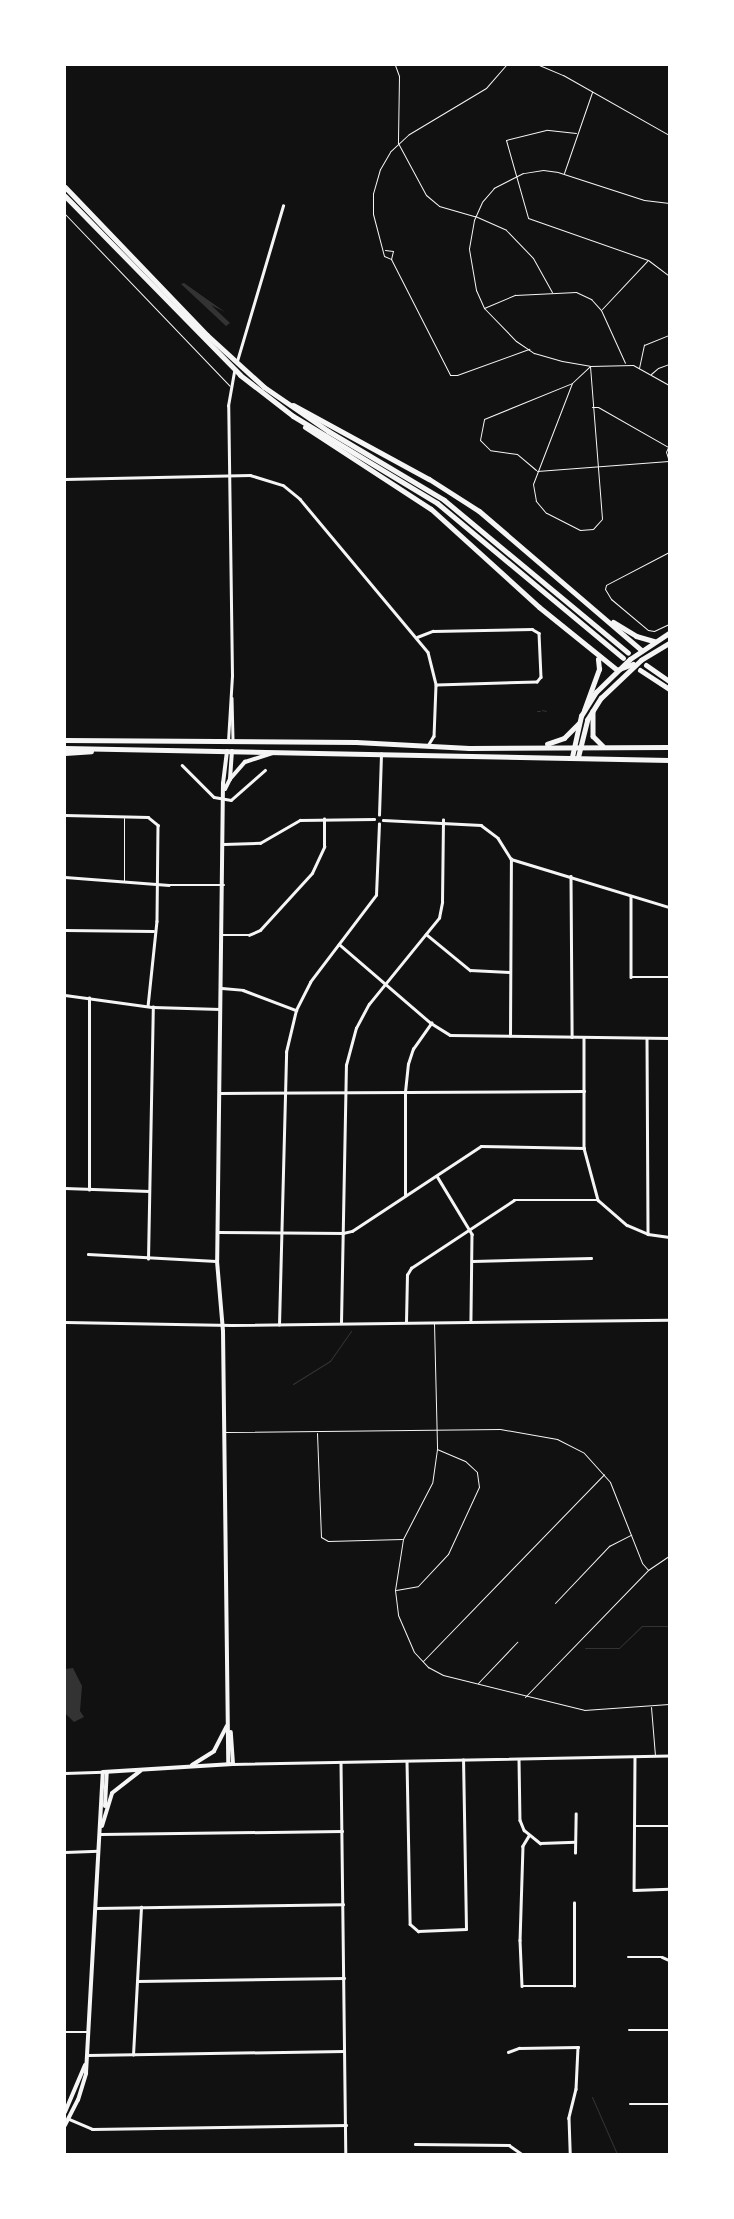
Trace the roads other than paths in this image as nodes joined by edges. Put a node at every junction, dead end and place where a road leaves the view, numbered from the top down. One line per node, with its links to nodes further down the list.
1 (395, 65): 7 (lane)
2 (506, 65): 7 (lane)
3 (539, 65): 4 (lane)
4 (592, 91): 5 (lane); 6 (lane)
5 (576, 133): 8 (lane); 9 (lane)
6 (669, 135)
7 (398, 143): 15 (lane); 16 (lane)
8 (564, 174): 9 (lane); 12 (lane)
9 (515, 176): 15 (lane); 18 (lane)
10 (65, 187): 33 (highway)
11 (65, 196): 35 (highway)
12 (669, 203)
13 (283, 206): 32 (street)
14 (65, 214): 32 (lane)
15 (476, 216): 20 (lane); 21 (lane)
16 (385, 251): 17 (lane); 17 (lane)
17 (391, 259): 24 (lane)
18 (648, 260): 19 (lane); 22 (lane)
19 (669, 276)
20 (552, 292): 21 (lane); 22 (lane)
21 (484, 308): 24 (lane)
22 (601, 310): 25 (lane)
23 (669, 336): 28 (lane)
24 (529, 349): 27 (lane)
25 (625, 364): 27 (lane); 28 (lane)
26 (669, 364): 29 (lane)
27 (590, 366): 30 (lane); 34 (lane)
28 (639, 368): 29 (lane)
29 (650, 375): 31 (lane)
30 (572, 383): 39 (lane); 39 (lane)
31 (669, 385)
32 (230, 387): 40 (street)
33 (285, 403): 43 (highway); 50 (highway)
34 (592, 407): 36 (lane); 38 (lane)
35 (293, 416): 51 (highway); 52 (highway)
36 (668, 446): 37 (lane)
37 (669, 461): 38 (lane)
38 (596, 467): 39 (lane); 39 (lane)
39 (537, 471)
40 (227, 476): 41 (street); 46 (street); 63 (street)
41 (65, 479)
42 (669, 552): 44 (lane)
43 (593, 607): 47 (highway); 49 (highway)
44 (669, 624)
45 (669, 633): 47 (main road)
46 (417, 636): 57 (street); 57 (street)
47 (654, 641): 49 (main road)
48 (669, 643): 49 (main road)
49 (643, 652): 54 (main road); 54 (main road)
50 (628, 653)
51 (596, 655): 54 (highway); 59 (highway)
52 (622, 658)
53 (646, 666): 56 (highway)
54 (621, 669): 59 (main road); 60 (main road)
55 (640, 670): 58 (highway)
56 (669, 681)
57 (436, 685): 67 (street)
58 (669, 690)
59 (584, 710): 61 (main road)
60 (593, 710): 65 (main road); 66 (main road)
61 (579, 723): 64 (main road); 68 (main road)
62 (66, 740): 63 (main road)
63 (230, 741): 67 (main road); 72 (main road)
64 (574, 745): 65 (main road); 68 (main road); 76 (main road)
65 (580, 746): 66 (main road); 77 (main road)
66 (603, 746): 69 (main road)
67 (427, 747): 68 (main road)
68 (542, 747)
69 (669, 747)
70 (65, 748): 71 (main road)
71 (111, 748): 72 (main road); 73 (main road)
72 (230, 751): 74 (main road); 81 (main road); 82 (main road)
73 (65, 753)
74 (276, 753): 75 (main road); 81 (main road)
75 (381, 754): 76 (main road); 85 (street)
76 (572, 757): 77 (main road)
77 (578, 757): 78 (main road)
78 (669, 760)
79 (182, 764): 83 (street)
80 (264, 770): 83 (street)
81 (230, 779): 82 (main road)
82 (225, 789): 83 (main road)
83 (225, 799): 92 (main road)
84 (65, 815): 86 (street)
85 (379, 815): 88 (street); 89 (street)
86 (124, 816): 96 (lane); 97 (street)
87 (324, 819): 88 (street); 92 (street); 104 (street)
88 (374, 820): 91 (street)
89 (384, 820): 90 (street); 91 (street)
90 (443, 820): 93 (street); 103 (street)
91 (379, 824): 105 (street)
92 (224, 844): 98 (main road)
93 (510, 859): 95 (street); 106 (street)
94 (65, 876): 96 (street)
95 (571, 876): 99 (street); 118 (street)
96 (124, 882): 97 (street)
97 (158, 884): 98 (street); 102 (street)
98 (224, 885): 104 (main road)
99 (631, 896): 100 (street); 107 (street)
100 (669, 907)
101 (65, 930): 102 (street)
102 (154, 932): 112 (street)
103 (426, 934): 106 (street); 108 (street)
104 (223, 935): 109 (main road)
105 (338, 943): 108 (street); 115 (street)
106 (510, 972): 117 (street)
107 (669, 977)
108 (385, 983): 116 (street); 126 (street)
109 (222, 988): 114 (main road); 115 (street)
110 (65, 995): 111 (street)
111 (89, 998): 112 (street); 130 (street)
112 (148, 1006): 113 (street)
113 (152, 1006): 114 (street); 131 (street)
114 (221, 1009): 125 (main road)
115 (296, 1010): 123 (street)
116 (431, 1023): 117 (street); 124 (street)
117 (510, 1036): 118 (street)
118 (572, 1037): 119 (street)
119 (584, 1037): 120 (street); 122 (street)
120 (647, 1038): 121 (street); 138 (street)
121 (669, 1038)
122 (584, 1091): 124 (street); 127 (street)
123 (283, 1092): 125 (street); 126 (street); 136 (street)
124 (405, 1092): 126 (street); 132 (street)
125 (220, 1093): 135 (main road)
126 (344, 1093): 137 (street)
127 (584, 1148): 128 (street); 133 (street)
128 (437, 1176): 132 (street); 134 (street)
129 (65, 1188): 130 (street)
130 (88, 1190): 131 (street)
131 (149, 1191): 142 (street)
132 (405, 1196): 137 (street)
133 (598, 1200): 134 (street); 138 (street)
134 (470, 1229): 144 (street); 148 (street)
135 (218, 1232): 136 (street); 143 (main road)
136 (281, 1233): 137 (street); 152 (street)
137 (343, 1233): 150 (street)
138 (648, 1234): 139 (street)
139 (669, 1236)
140 (88, 1254): 142 (street)
141 (591, 1258): 144 (street)
142 (148, 1260): 143 (street)
143 (217, 1261): 151 (main road)
144 (473, 1261): 146 (street)
145 (669, 1320): 146 (street)
146 (471, 1321): 149 (street)
147 (65, 1322): 151 (street)
148 (406, 1322): 149 (street); 150 (street)
149 (434, 1322): 153 (lane)
150 (341, 1323): 152 (street)
151 (222, 1324): 152 (street); 154 (main road)
152 (279, 1325)
153 (437, 1430): 155 (lane); 156 (lane); 157 (lane)
154 (224, 1432): 155 (lane); 170 (main road)
155 (317, 1432): 159 (lane)
156 (437, 1449): 159 (lane); 162 (lane)
157 (604, 1474): 158 (lane); 165 (lane)
158 (632, 1535): 161 (lane); 163 (lane)
159 (403, 1539): 162 (lane)
160 (669, 1556): 161 (lane)
161 (648, 1570): 167 (lane)
162 (395, 1590): 165 (lane)
163 (555, 1603)
164 (517, 1642): 166 (lane)
165 (423, 1662): 166 (lane)
166 (478, 1684): 167 (lane)
167 (526, 1697): 169 (lane)
168 (669, 1704): 169 (lane)
169 (651, 1706): 171 (lane)
170 (229, 1719): 178 (main road); 179 (main road)
171 (655, 1756): 172 (street); 173 (street)
172 (669, 1756)
173 (635, 1757): 174 (street); 185 (street)
174 (519, 1758): 175 (street); 189 (street)
175 (463, 1760): 176 (street); 176 (street)
176 (407, 1761): 177 (street)
177 (341, 1762): 178 (street); 187 (street)
178 (230, 1764): 179 (main road)
179 (188, 1767): 180 (main road)
180 (142, 1770): 181 (main road); 183 (main road)
181 (105, 1772): 182 (street); 183 (main road); 188 (main road)
182 (65, 1773)
183 (105, 1811): 188 (main road)
184 (576, 1814): 190 (street)
185 (634, 1826): 186 (street); 194 (street)
186 (669, 1826)
187 (342, 1831): 188 (street); 196 (street)
188 (101, 1834): 191 (main road)
189 (529, 1836): 190 (street); 195 (street)
190 (575, 1842): 193 (street)
191 (100, 1851): 192 (street); 198 (main road)
192 (65, 1852)
193 (575, 1853)
194 (669, 1889)
195 (574, 1903)
196 (343, 1904): 197 (street); 201 (street)
197 (141, 1907): 198 (street); 202 (street)
198 (96, 1908): 206 (main road)
199 (628, 1957): 200 (street)
200 (669, 1960)
201 (344, 1978): 202 (street); 207 (street)
202 (137, 1981): 210 (street)
203 (629, 2030): 204 (street)
204 (669, 2030)
205 (65, 2032): 206 (street)
206 (89, 2032): 209 (main road)
207 (344, 2051): 210 (street); 216 (street)
208 (508, 2052): 220 (street)
209 (88, 2055): 210 (street); 213 (main road); 214 (main road)
210 (133, 2055)
211 (630, 2104): 212 (street)
212 (669, 2104)
213 (65, 2112)
214 (67, 2118): 215 (main road); 216 (street)
215 (65, 2125)
216 (346, 2125): 218 (street)
217 (415, 2144): 219 (street)
218 (346, 2154)
219 (522, 2154)
220 (570, 2154)

